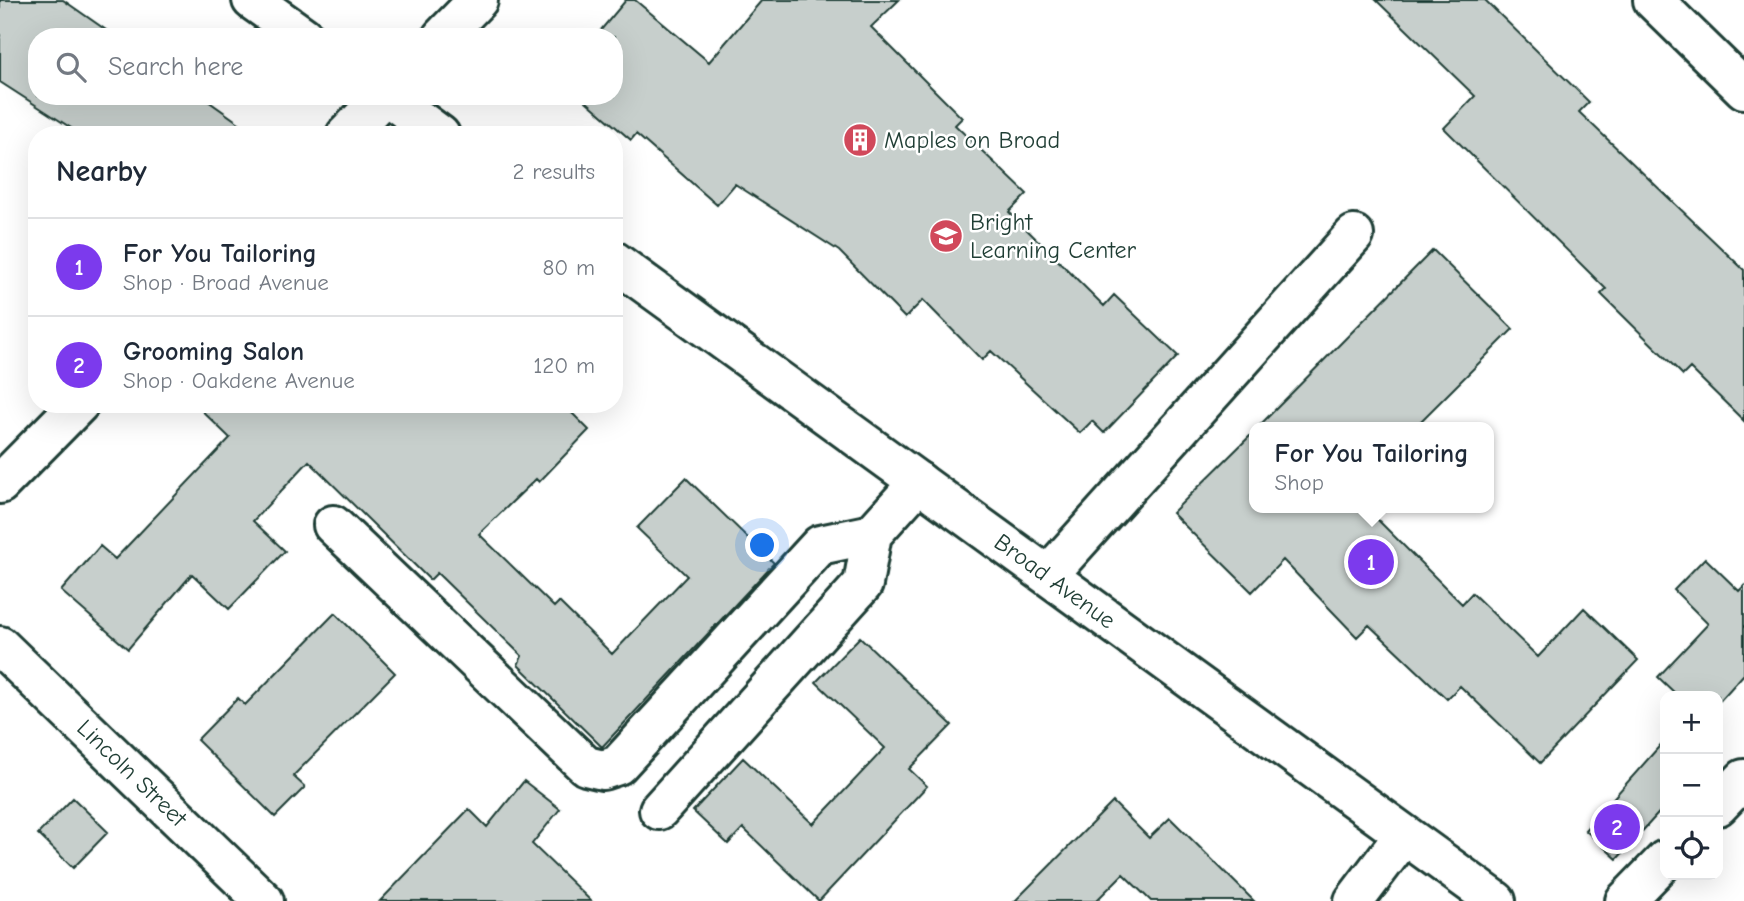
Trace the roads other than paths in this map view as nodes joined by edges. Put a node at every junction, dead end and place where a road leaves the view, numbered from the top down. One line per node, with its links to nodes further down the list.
1 (252, 0): 4 (main road)
2 (478, 0): 5 (main road)
3 (1654, 0): 6 (main road)
4 (291, 28)
5 (451, 28)
6 (1744, 89)
7 (377, 105): 9 (main road)
8 (398, 105): 10 (main road)
9 (355, 126)
10 (428, 126)
11 (1354, 234): 18 (main road)
12 (623, 268): 14 (main road, Broad Avenue)
13 (70, 413): 15 (main road)
14 (919, 482): 17 (main road); 18 (main road, Broad Avenue)
15 (0, 484)
16 (333, 526): 17 (main road)
17 (872, 534): 22 (main road)
18 (1048, 575): 23 (main road, Broad Avenue)
19 (0, 646): 25 (main road, Lincoln Street)
20 (1744, 779): 21 (main road)
21 (1723, 801)
22 (659, 810)
23 (1404, 835): 26 (main road); 27 (main road, Broad Avenue)
24 (1660, 865): 28 (main road)
25 (264, 901)
26 (1354, 901)
27 (1496, 901)
28 (1625, 901)

